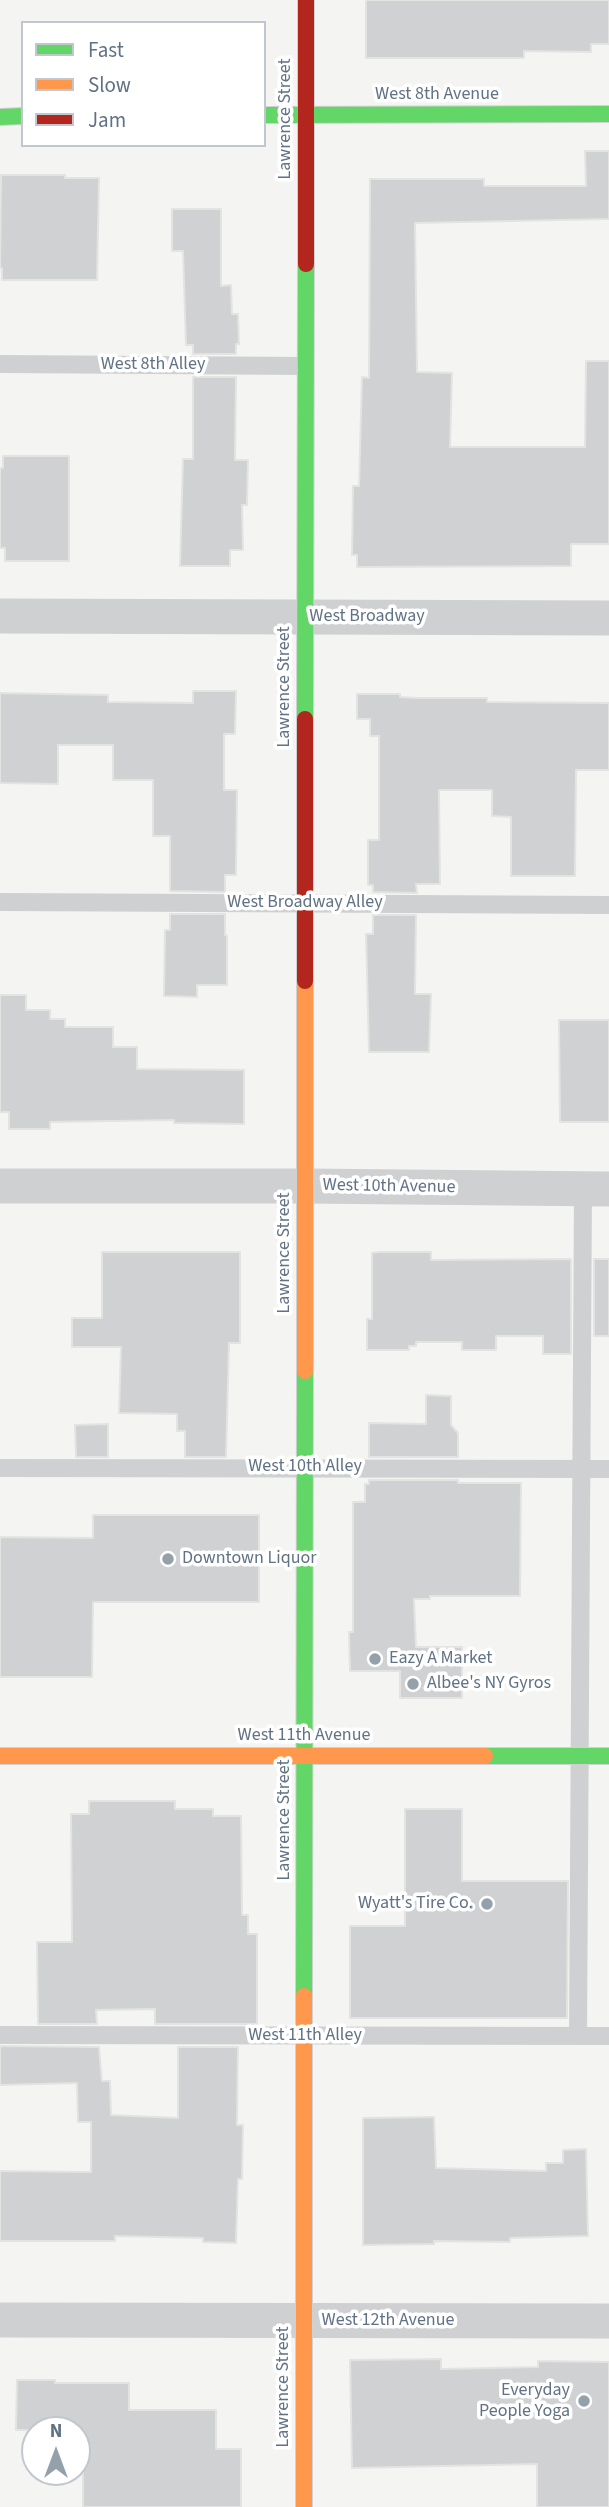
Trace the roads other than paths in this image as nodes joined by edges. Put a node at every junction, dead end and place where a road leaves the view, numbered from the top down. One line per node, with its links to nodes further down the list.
1 (306, 0): 4 (street, Lawrence Street)
2 (609, 114): 4 (street, West 8th Avenue)
3 (266, 115): 4 (street, West 8th Avenue)
4 (305, 115): 8 (street, Lawrence Street)
5 (21, 116): 6 (street)
6 (0, 117)
7 (0, 364): 8 (lane, West 8th Alley)
8 (305, 366): 10 (street, Lawrence Street)
9 (0, 616): 10 (street, West Broadway)
10 (304, 617): 11 (street, West Broadway); 13 (street, Lawrence Street)
11 (609, 618)
12 (0, 902): 13 (lane, West Broadway Alley)
13 (305, 903): 14 (lane, West Broadway Alley); 16 (street, Lawrence Street)
14 (609, 905)
15 (0, 1186): 16 (street, West 10th Avenue)
16 (304, 1186): 17 (street, West 10th Avenue); 18 (street, Lawrence Street)
17 (596, 1189): 20 (lane)
18 (304, 1467): 19 (lane, West 10th Alley); 20 (lane, West 10th Alley); 23 (street, Lawrence Street)
19 (0, 1468)
20 (580, 1469): 21 (lane, West 10th Alley); 24 (lane)
21 (609, 1469)
22 (0, 1756): 23 (street, West 11th Avenue)
23 (304, 1756): 24 (street, West 11th Avenue); 27 (street, Lawrence Street)
24 (578, 1756): 25 (street, West 11th Avenue); 28 (lane)
25 (609, 1756)
26 (0, 2035): 27 (lane, West 11th Alley)
27 (303, 2036): 28 (lane, West 11th Alley); 31 (street, Lawrence Street)
28 (578, 2036): 29 (lane, West 11th Alley)
29 (609, 2036)
30 (0, 2320): 31 (street, West 12th Avenue)
31 (304, 2321): 32 (street, West 12th Avenue); 33 (street, Lawrence Street)
32 (609, 2321)
33 (304, 2507)

